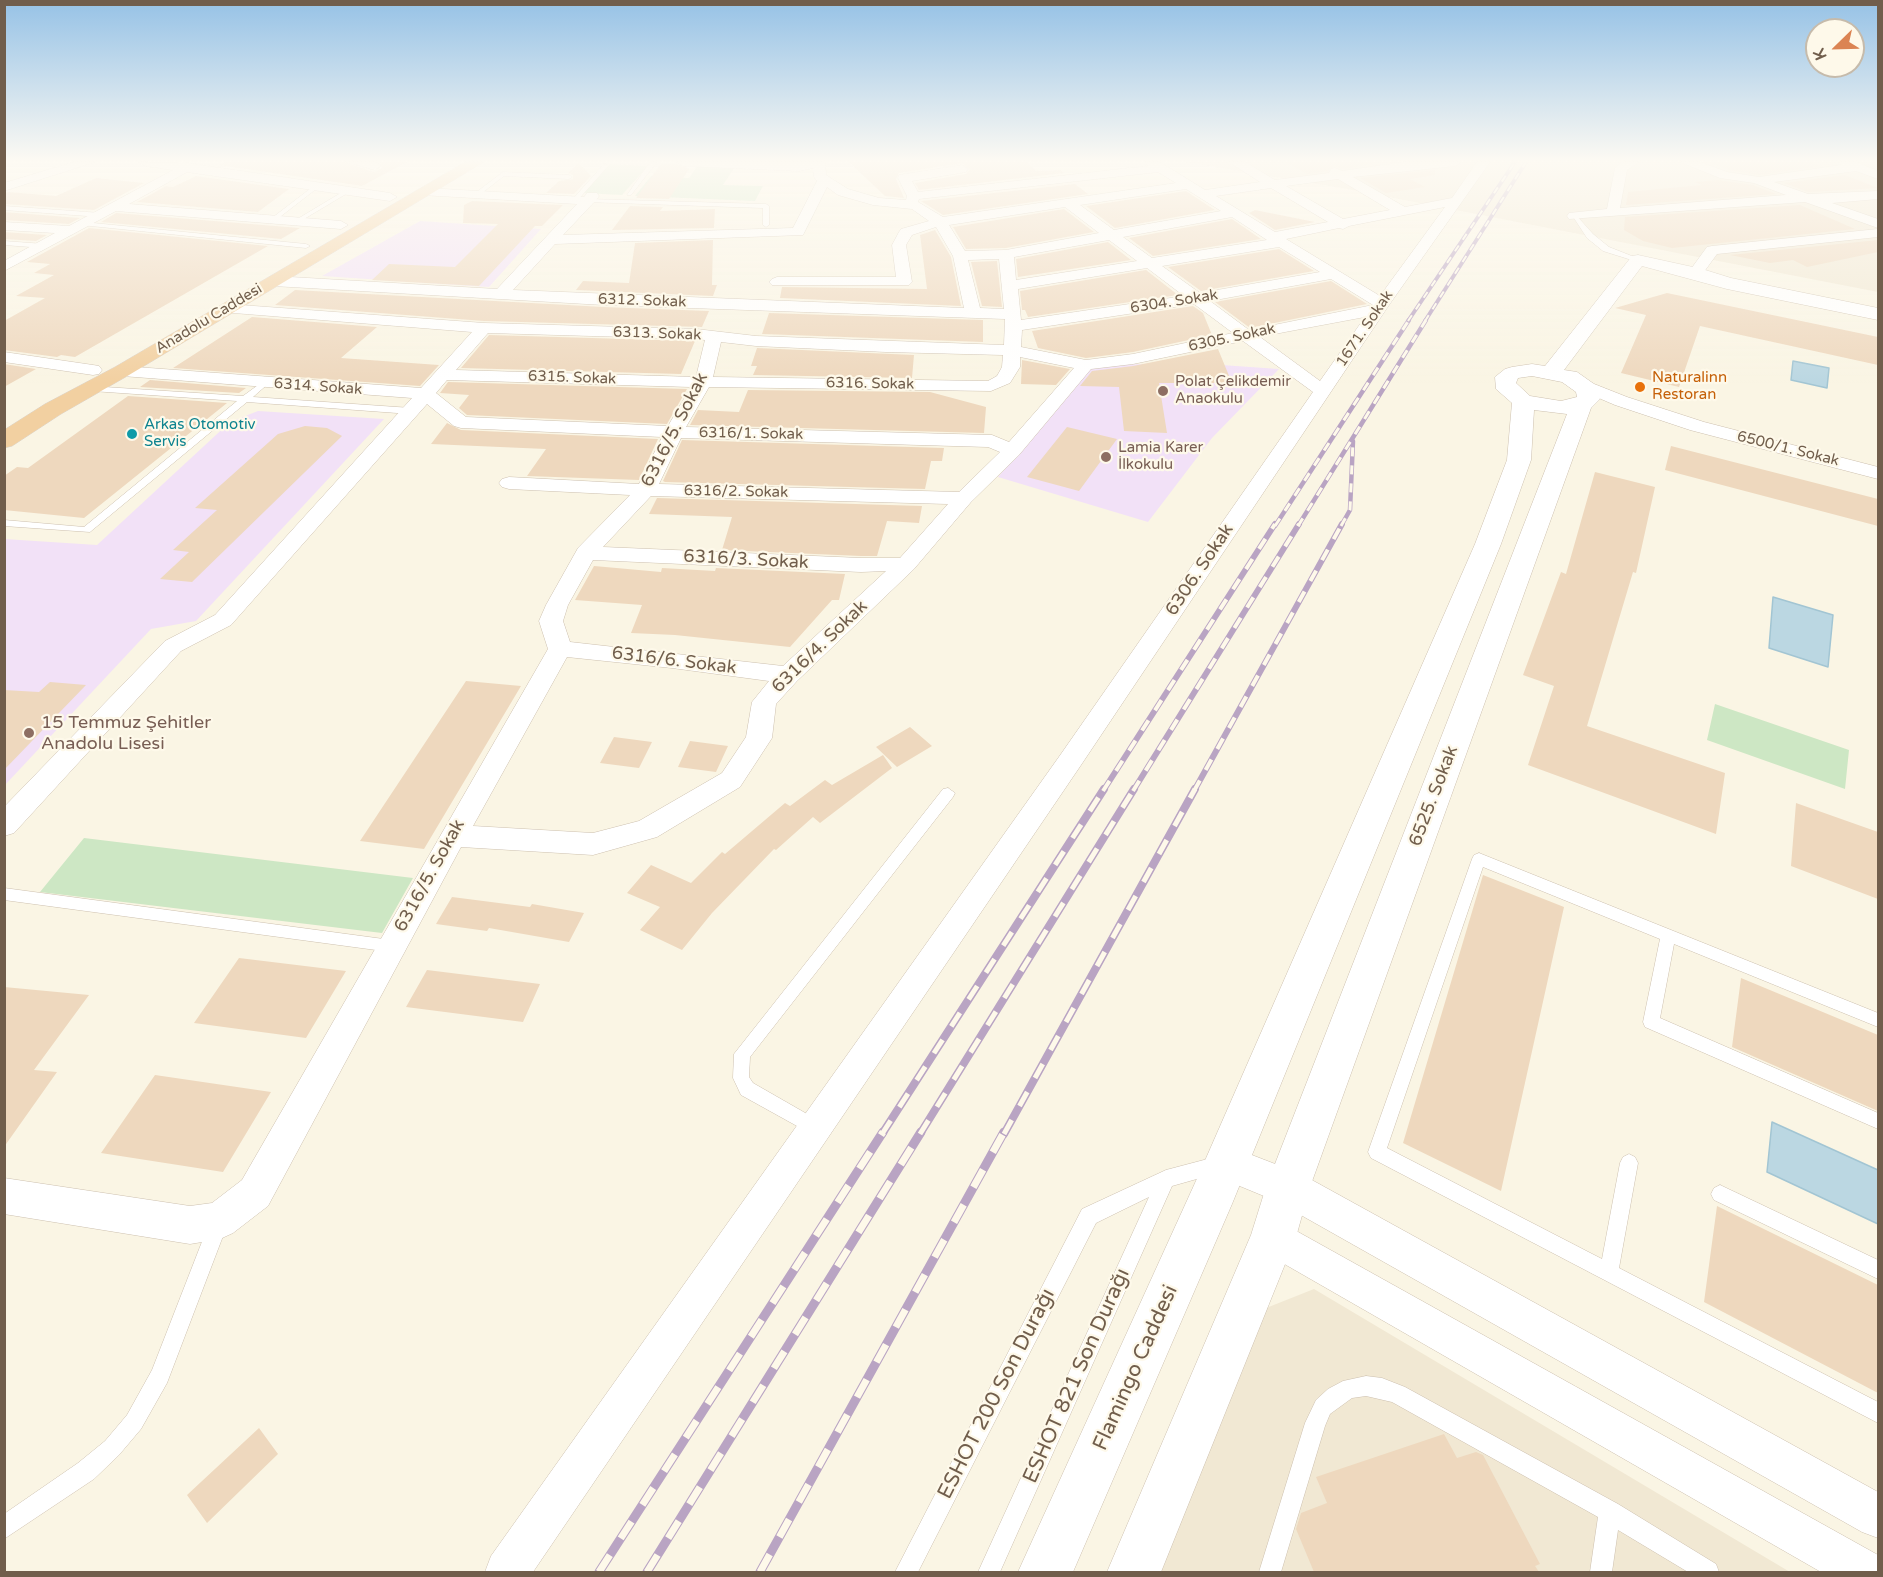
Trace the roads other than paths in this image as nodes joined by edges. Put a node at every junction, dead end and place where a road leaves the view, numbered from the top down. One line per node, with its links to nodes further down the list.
1 (63, 236): 19 (street)
2 (181, 236): 20 (lane)
3 (323, 236): 20 (highway, Anadolu Caddesi)
4 (350, 236): 28 (highway, Anadolu Caddesi)
5 (556, 236): 16 (street)
6 (688, 236): 16 (street)
7 (904, 236): 29 (street)
8 (948, 236): 22 (street)
9 (1108, 236): 21 (street)
10 (1112, 236): 24 (street)
11 (1270, 236): 17 (street)
12 (1296, 236): 17 (street)
13 (1431, 236): 34 (street, 1671. Sokak)
14 (1590, 236): 23 (lane)
15 (1853, 236): 26 (street)
16 (552, 240): 31 (street)
17 (1277, 240): 24 (street); 27 (street)
18 (4, 243): 19 (lane)
19 (44, 246): 25 (street)
20 (306, 246): 48 (highway, Anadolu Caddesi)
21 (1006, 254): 22 (street); 30 (street)
22 (960, 256): 36 (street)
23 (1638, 260): 26 (street); 46 (street)
24 (1148, 262): 30 (street); 32 (street)
25 (4, 267)
26 (1696, 273): 33 (street); 37 (street)
27 (1334, 274): 32 (street, 6304. Sokak); 34 (street)
28 (273, 280): 31 (street, 6312. Sokak); 35 (highway, Anadolu Caddesi)
29 (777, 282)
30 (1008, 286): 38 (street)
31 (501, 294): 36 (street, 6312. Sokak)
32 (1196, 298): 38 (street, 6304. Sokak); 40 (street)
33 (1878, 303)
34 (1381, 307): 40 (street, 6305. Sokak); 51 (street, 1671. Sokak)
35 (227, 309): 39 (street, 6313. Sokak); 45 (highway, Anadolu Caddesi)
36 (973, 312): 38 (street, 6312. Sokak)
37 (1878, 314)
38 (1012, 321): 42 (street)
39 (484, 328): 41 (street, 6313. Sokak); 47 (street)
40 (1245, 335): 44 (street, 6305. Sokak); 51 (street)
41 (714, 336): 42 (street, 6313. Sokak); 49 (street, 6316/5. Sokak)
42 (1011, 350): 44 (street, 6313. Sokak); 49 (street, 6316. Sokak)
43 (4, 357): 48 (street)
44 (1086, 365): 59 (street, 6316/4. Sokak)
45 (122, 371): 48 (highway, Anadolu Caddesi); 50 (street, 6314. Sokak)
46 (1551, 372): 52 (street); 54 (street)
47 (442, 375): 49 (street, 6315. Sokak); 55 (street)
48 (92, 379): 53 (lane); 56 (highway, Anadolu Caddesi); 58 (highway, Anadolu Caddesi)
49 (703, 382): 57 (street, 6316/5. Sokak)
50 (265, 384): 53 (lane); 55 (street, 6314. Sokak)
51 (1326, 386): 77 (street, 6306. Sokak)
52 (1581, 397): 54 (street); 60 (street, 6500/1. Sokak); 81 (street, 6525. Sokak)
53 (243, 400): 55 (lane); 64 (lane)
54 (1523, 401): 78 (street)
55 (419, 403): 57 (street, 6316/1. Sokak); 70 (street)
56 (4, 421)
57 (674, 432): 59 (street, 6316/1. Sokak); 62 (street, 6316/5. Sokak)
58 (4, 441)
59 (1012, 451): 63 (street, 6316/4. Sokak)
60 (1878, 473)
61 (509, 483): 62 (street, 6316/2. Sokak)
62 (646, 490): 63 (street, 6316/2. Sokak); 65 (street, 6316/5. Sokak)
63 (964, 498): 66 (street, 6316/4. Sokak)
64 (4, 523)
65 (586, 553): 66 (street, 6316/3. Sokak); 67 (street, 6316/5. Sokak)
66 (906, 564): 68 (street, 6316/4. Sokak)
67 (560, 649): 68 (street, 6316/6. Sokak); 71 (street, 6316/5. Sokak)
68 (788, 675): 71 (street, 6316/4. Sokak)
69 (948, 793): 77 (lane)
70 (4, 825)
71 (453, 836): 74 (street, 6316/5. Sokak)
72 (4, 894): 74 (lane)
73 (1668, 935): 75 (lane); 76 (lane); 87 (lane)
74 (391, 946): 84 (street, 6316/5. Sokak)
75 (1878, 1020)
76 (1878, 1120)
77 (815, 1128): 92 (street, 6306. Sokak)
78 (1226, 1163): 80 (lane); 81 (street); 95 (street, Flamingo Caddesi)
79 (1629, 1163): 87 (lane)
80 (1166, 1179): 93 (lane, ESHOT 200 Son Durağı); 94 (lane, ESHOT 821 Son Durağı)
81 (1288, 1187): 85 (street); 90 (street)
82 (1720, 1194): 86 (lane)
83 (4, 1196): 84 (street, 6316/5. Sokak)
84 (220, 1220): 91 (lane)
85 (1273, 1238): 96 (street); 100 (street)
86 (1878, 1270)
87 (1609, 1273): 88 (lane)
88 (1878, 1413)
89 (1610, 1512): 97 (lane); 98 (lane); 99 (lane)
90 (1878, 1516)
91 (4, 1528)
92 (507, 1572)
93 (906, 1572)
94 (989, 1572)
95 (1044, 1572)
96 (1134, 1572)
97 (1270, 1572)
98 (1601, 1572)
99 (1708, 1572)
100 (1864, 1572)

